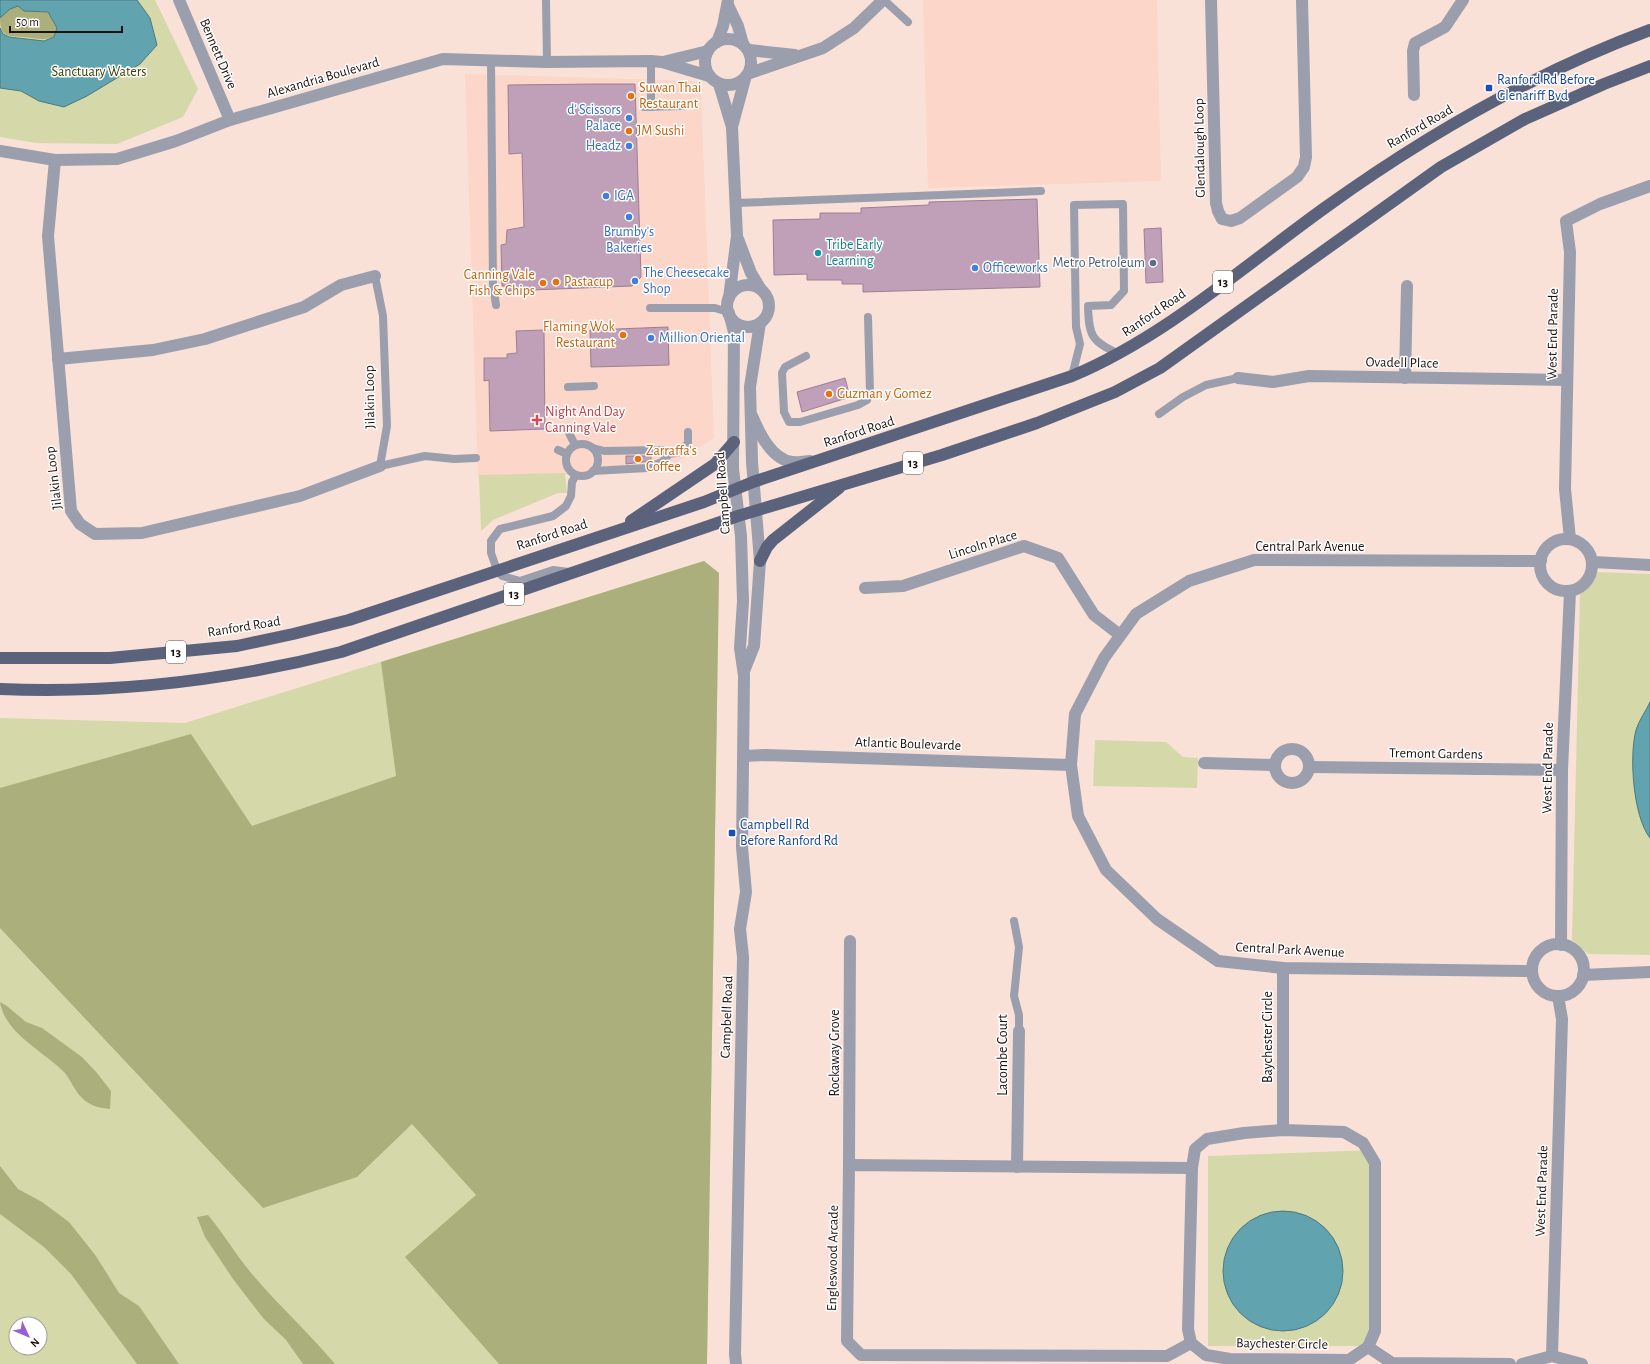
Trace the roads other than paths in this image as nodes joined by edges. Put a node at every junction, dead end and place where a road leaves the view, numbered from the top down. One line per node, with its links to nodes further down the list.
1 (179, 0): 24 (street, Bennett Drive)
2 (546, 0): 16 (lane)
3 (884, 0): 8 (lane); 14 (street)
4 (1211, 0): 5 (street, Glendalough Loop)
5 (1302, 0)
6 (1463, 0): 22 (street)
7 (728, 3): 11 (street); 12 (street)
8 (908, 22)
9 (1650, 22): 10 (main road)
10 (1644, 32): 42 (main road, Ranford Road / 13)
11 (717, 42): 12 (street); 13 (street)
12 (746, 47): 14 (street); 20 (street)
13 (708, 51): 17 (street, Alexandria Boulevard); 19 (street)
14 (800, 56): 20 (street)
15 (491, 60): 16 (street, Alexandria Boulevard); 24 (street, Alexandria Boulevard); 36 (lane)
16 (547, 62): 17 (street, Alexandria Boulevard)
17 (656, 62): 19 (street, Alexandria Boulevard); 23 (lane)
18 (1650, 66): 67 (main road, 13)
19 (709, 76): 21 (street)
20 (748, 76): 21 (street); 25 (street)
21 (719, 84): 25 (street)
22 (1414, 94)
23 (682, 106)
24 (230, 120): 27 (street, Alexandria Boulevard)
25 (732, 127): 30 (street)
26 (0, 151): 27 (street, Alexandria Boulevard)
27 (55, 160): 44 (street, Jilakin Loop)
28 (1650, 186): 48 (street, West End Parade)
29 (1041, 191): 30 (lane)
30 (736, 203): 31 (street)
31 (737, 236): 34 (street); 35 (street)
32 (375, 276): 44 (street, Jilakin Loop); 63 (lane, Jilakin Loop)
33 (1406, 286): 47 (street)
34 (760, 288): 35 (street); 41 (street)
35 (729, 298): 38 (lane); 39 (street)
36 (496, 305)
37 (650, 308): 38 (lane)
38 (715, 308): 39 (lane)
39 (729, 313): 41 (street); 55 (street, Campbell Road)
40 (868, 317): 43 (lane)
41 (760, 323): 51 (street, Campbell Road)
42 (1118, 354): 45 (main road, Ranford Road / 13); 45 (lane)
43 (806, 356)
44 (58, 359): 63 (street, Jilakin Loop)
45 (1072, 376): 62 (main road, Ranford Road / 13)
46 (1238, 378): 47 (street, Ovadell Place); 52 (lane)
47 (1405, 378): 48 (street, Ovadell Place)
48 (1567, 380): 72 (street, West End Parade)
49 (594, 386): 50 (lane)
50 (568, 387)
51 (750, 411): 62 (street, Campbell Road); 66 (street, Campbell Road)
52 (1159, 414)
53 (570, 432): 56 (lane)
54 (688, 432): 60 (lane)
55 (734, 442): 68 (street, Campbell Road); 71 (main road)
56 (575, 445): 57 (lane); 59 (lane)
57 (593, 448): 60 (lane); 64 (lane)
58 (558, 450): 59 (lane)
59 (567, 454): 65 (lane)
60 (669, 454): 64 (lane)
61 (476, 458): 63 (lane)
62 (820, 461): 66 (main road, Ranford Road / 13)
63 (380, 466)
64 (593, 471): 65 (lane)
65 (576, 475): 77 (lane)
66 (753, 482): 68 (main road, Ranford Road / 13); 69 (street, Campbell Road)
67 (846, 482): 69 (main road, 13); 73 (main road)
68 (735, 489): 70 (street, Campbell Road); 71 (main road, Ranford Road / 13)
69 (757, 511): 70 (main road, 13); 73 (street, Campbell Road)
70 (738, 516): 78 (main road, 13); 83 (street, Campbell Road)
71 (618, 529): 77 (main road, Ranford Road / 13)
72 (1570, 539): 74 (street); 75 (street)
73 (760, 561): 83 (street, Campbell Road)
74 (1541, 562): 80 (street); 81 (street, Central Park Avenue)
75 (1593, 562): 76 (street); 80 (street)
76 (1650, 565)
77 (497, 570): 78 (lane); 82 (main road, Ranford Road / 13)
78 (574, 573): 84 (main road, 13)
79 (865, 588): 81 (street, Lincoln Place)
80 (1570, 591): 90 (street, West End Parade)
81 (1120, 635): 87 (street, Central Park Avenue)
82 (0, 658)
83 (744, 671): 85 (street, Campbell Road)
84 (0, 689)
85 (744, 756): 87 (street, Atlantic Boulevarde); 108 (street, Campbell Road)
86 (1204, 763): 88 (street)
87 (1071, 765): 94 (street, Central Park Avenue)
88 (1275, 765): 89 (street); 89 (street)
89 (1310, 767): 90 (street, Tremont Gardens)
90 (1562, 770): 93 (street, West End Parade)
91 (1014, 921): 99 (lane, Lacombe Court)
92 (850, 941): 101 (street, Rockaway Grove)
93 (1562, 945): 95 (street); 97 (street)
94 (1283, 968): 95 (street, Central Park Avenue); 100 (street, Baychester Circle)
95 (1531, 972): 98 (street)
96 (1650, 972): 97 (street)
97 (1583, 975): 98 (street)
98 (1558, 996): 106 (street, West End Parade)
99 (1019, 1031): 102 (street, Lacombe Court)
100 (1283, 1130): 103 (street); 105 (street)
101 (849, 1165): 102 (street); 104 (street, Engleswood Arcade)
102 (1017, 1167): 103 (street)
103 (1192, 1168): 104 (street)
104 (1191, 1343): 107 (street, Baychester Circle)
105 (1368, 1347): 107 (street, Baychester Circle); 109 (street)
106 (1552, 1356): 110 (street); 111 (street)
107 (1270, 1361)
108 (736, 1364)
109 (1510, 1364)
110 (1522, 1364)
111 (1582, 1364)

